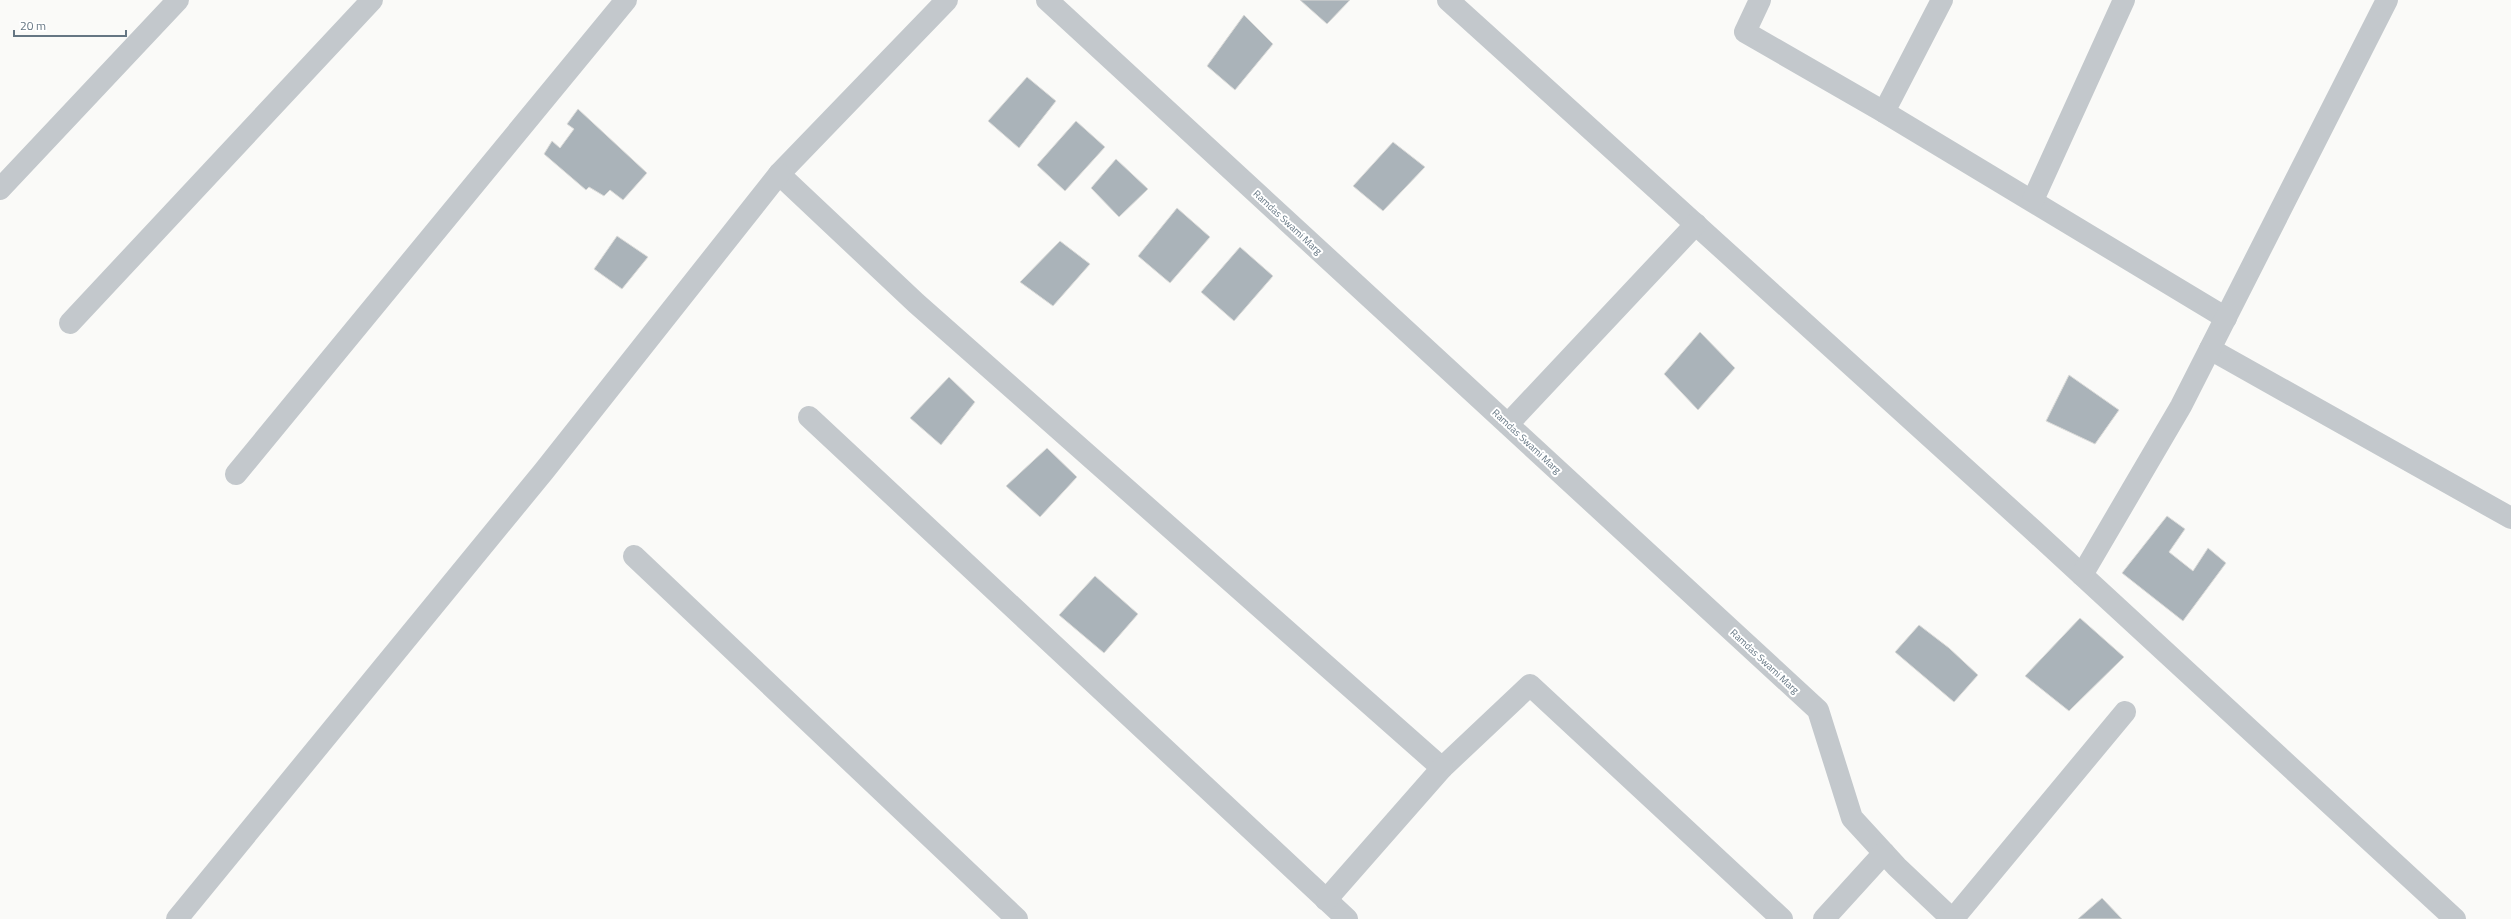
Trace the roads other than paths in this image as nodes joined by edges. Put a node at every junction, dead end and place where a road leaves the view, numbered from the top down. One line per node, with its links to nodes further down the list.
1 (178, 0): 13 (street)
2 (372, 0): 17 (street)
3 (626, 0): 21 (street)
4 (947, 0): 12 (street)
5 (1047, 0): 20 (street, Ramdas Swami Marg)
6 (1448, 0): 15 (street)
7 (1760, 0): 11 (street)
8 (1942, 0): 11 (street)
9 (2124, 0): 14 (street)
10 (2387, 0): 16 (street)
11 (1884, 112): 14 (street)
12 (779, 174): 26 (street); 29 (street)
13 (0, 188)
14 (2033, 200): 16 (street)
15 (1696, 224): 20 (street); 24 (street)
16 (2226, 318): 18 (street)
17 (70, 323)
18 (2210, 348): 22 (street); 24 (street)
19 (809, 417): 28 (street)
20 (1508, 424): 27 (street, Ramdas Swami Marg)
21 (236, 474)
22 (2511, 518)
23 (634, 556): 30 (street)
24 (2082, 575): 35 (street)
25 (2125, 712): 34 (street)
26 (1442, 768): 28 (street); 32 (street)
27 (1884, 853): 33 (street); 34 (street, Ramdas Swami Marg)
28 (1326, 900): 31 (street)
29 (177, 919)
30 (1017, 919)
31 (1347, 919)
32 (1782, 919)
33 (1824, 919)
34 (1952, 919)
35 (2455, 919)

